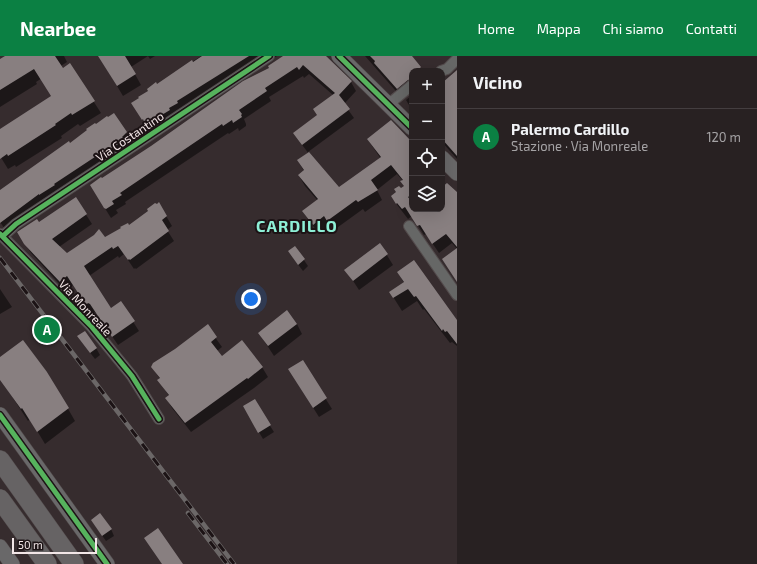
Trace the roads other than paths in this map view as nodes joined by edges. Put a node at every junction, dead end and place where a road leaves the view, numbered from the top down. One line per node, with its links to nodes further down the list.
1 (269, 56): 11 (street, Via Costantino)
2 (339, 56): 6 (street)
3 (455, 58): 4 (street)
4 (445, 70)
5 (409, 87): 6 (street)
6 (389, 104): 7 (street)
7 (409, 125)
8 (445, 161): 9 (street)
9 (457, 173)
10 (409, 226): 12 (street)
11 (1, 235): 14 (street, Via Monreale)
12 (457, 295)
13 (0, 415): 21 (street)
14 (159, 419)
15 (0, 460): 20 (highway)
16 (0, 499): 19 (highway)
17 (0, 547): 18 (street)
18 (12, 564)
19 (46, 564)
20 (74, 564)
21 (107, 564)

